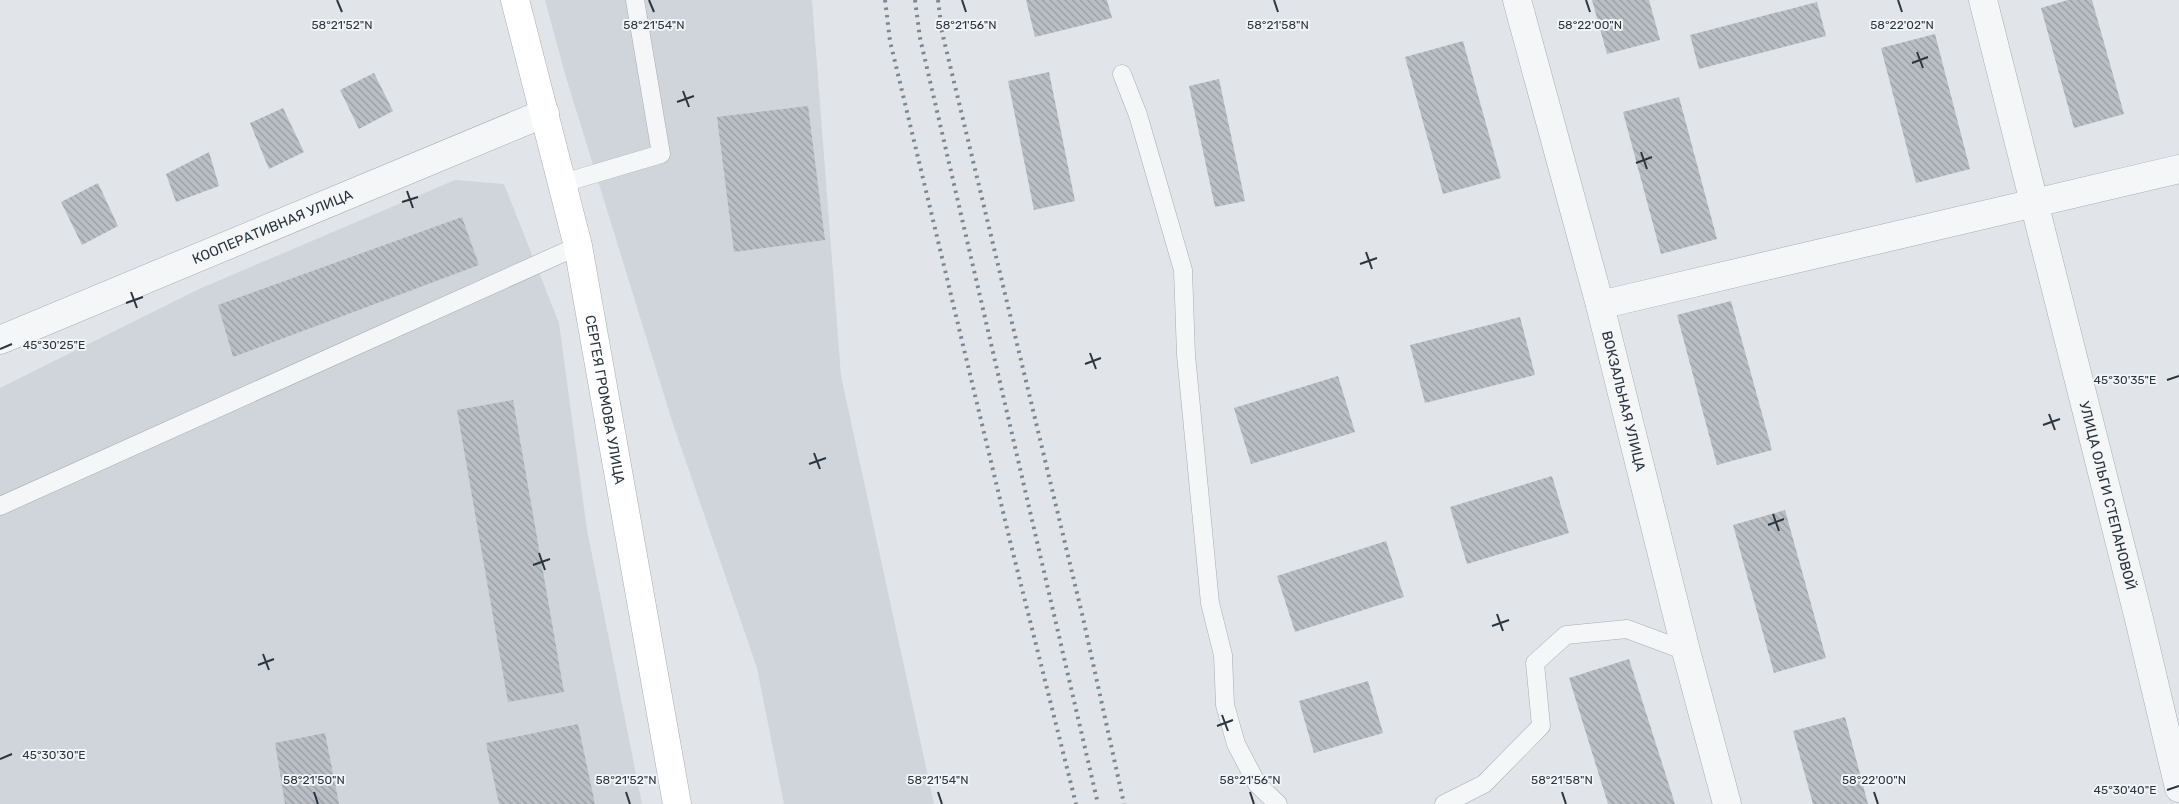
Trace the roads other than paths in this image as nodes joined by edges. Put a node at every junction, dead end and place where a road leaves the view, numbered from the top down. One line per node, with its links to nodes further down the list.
1 (515, 0): 6 (street, СЕРГЕЯ ГРОМОВА УЛИЦА)
2 (635, 0): 8 (lane)
3 (1517, 0): 11 (street, ВОКЗАЛЬНАЯ УЛИЦА)
4 (1983, 0): 9 (street, УЛИЦА ОЛЬГИ СТЕПАНОВОЙ)
5 (1122, 74): 17 (lane)
6 (545, 113): 8 (street, СЕРГЕЯ ГРОМОВА УЛИЦА); 12 (street, КООПЕРАТИВНАЯ УЛИЦА)
7 (2179, 169): 9 (street)
8 (563, 183): 10 (street, СЕРГЕЯ ГРОМОВА УЛИЦА)
9 (2034, 202): 11 (street); 15 (street, УЛИЦА ОЛЬГИ СТЕПАНОВОЙ)
10 (578, 246): 13 (lane); 16 (street, СЕРГЕЯ ГРОМОВА УЛИЦА)
11 (1600, 304): 14 (street, ВОКЗАЛЬНАЯ УЛИЦА)
12 (0, 340)
13 (0, 506)
14 (1686, 651): 18 (lane); 19 (street, ВОКЗАЛЬНАЯ УЛИЦА)
15 (2179, 788)
16 (677, 804)
17 (1278, 804)
18 (1444, 804)
19 (1727, 804)

